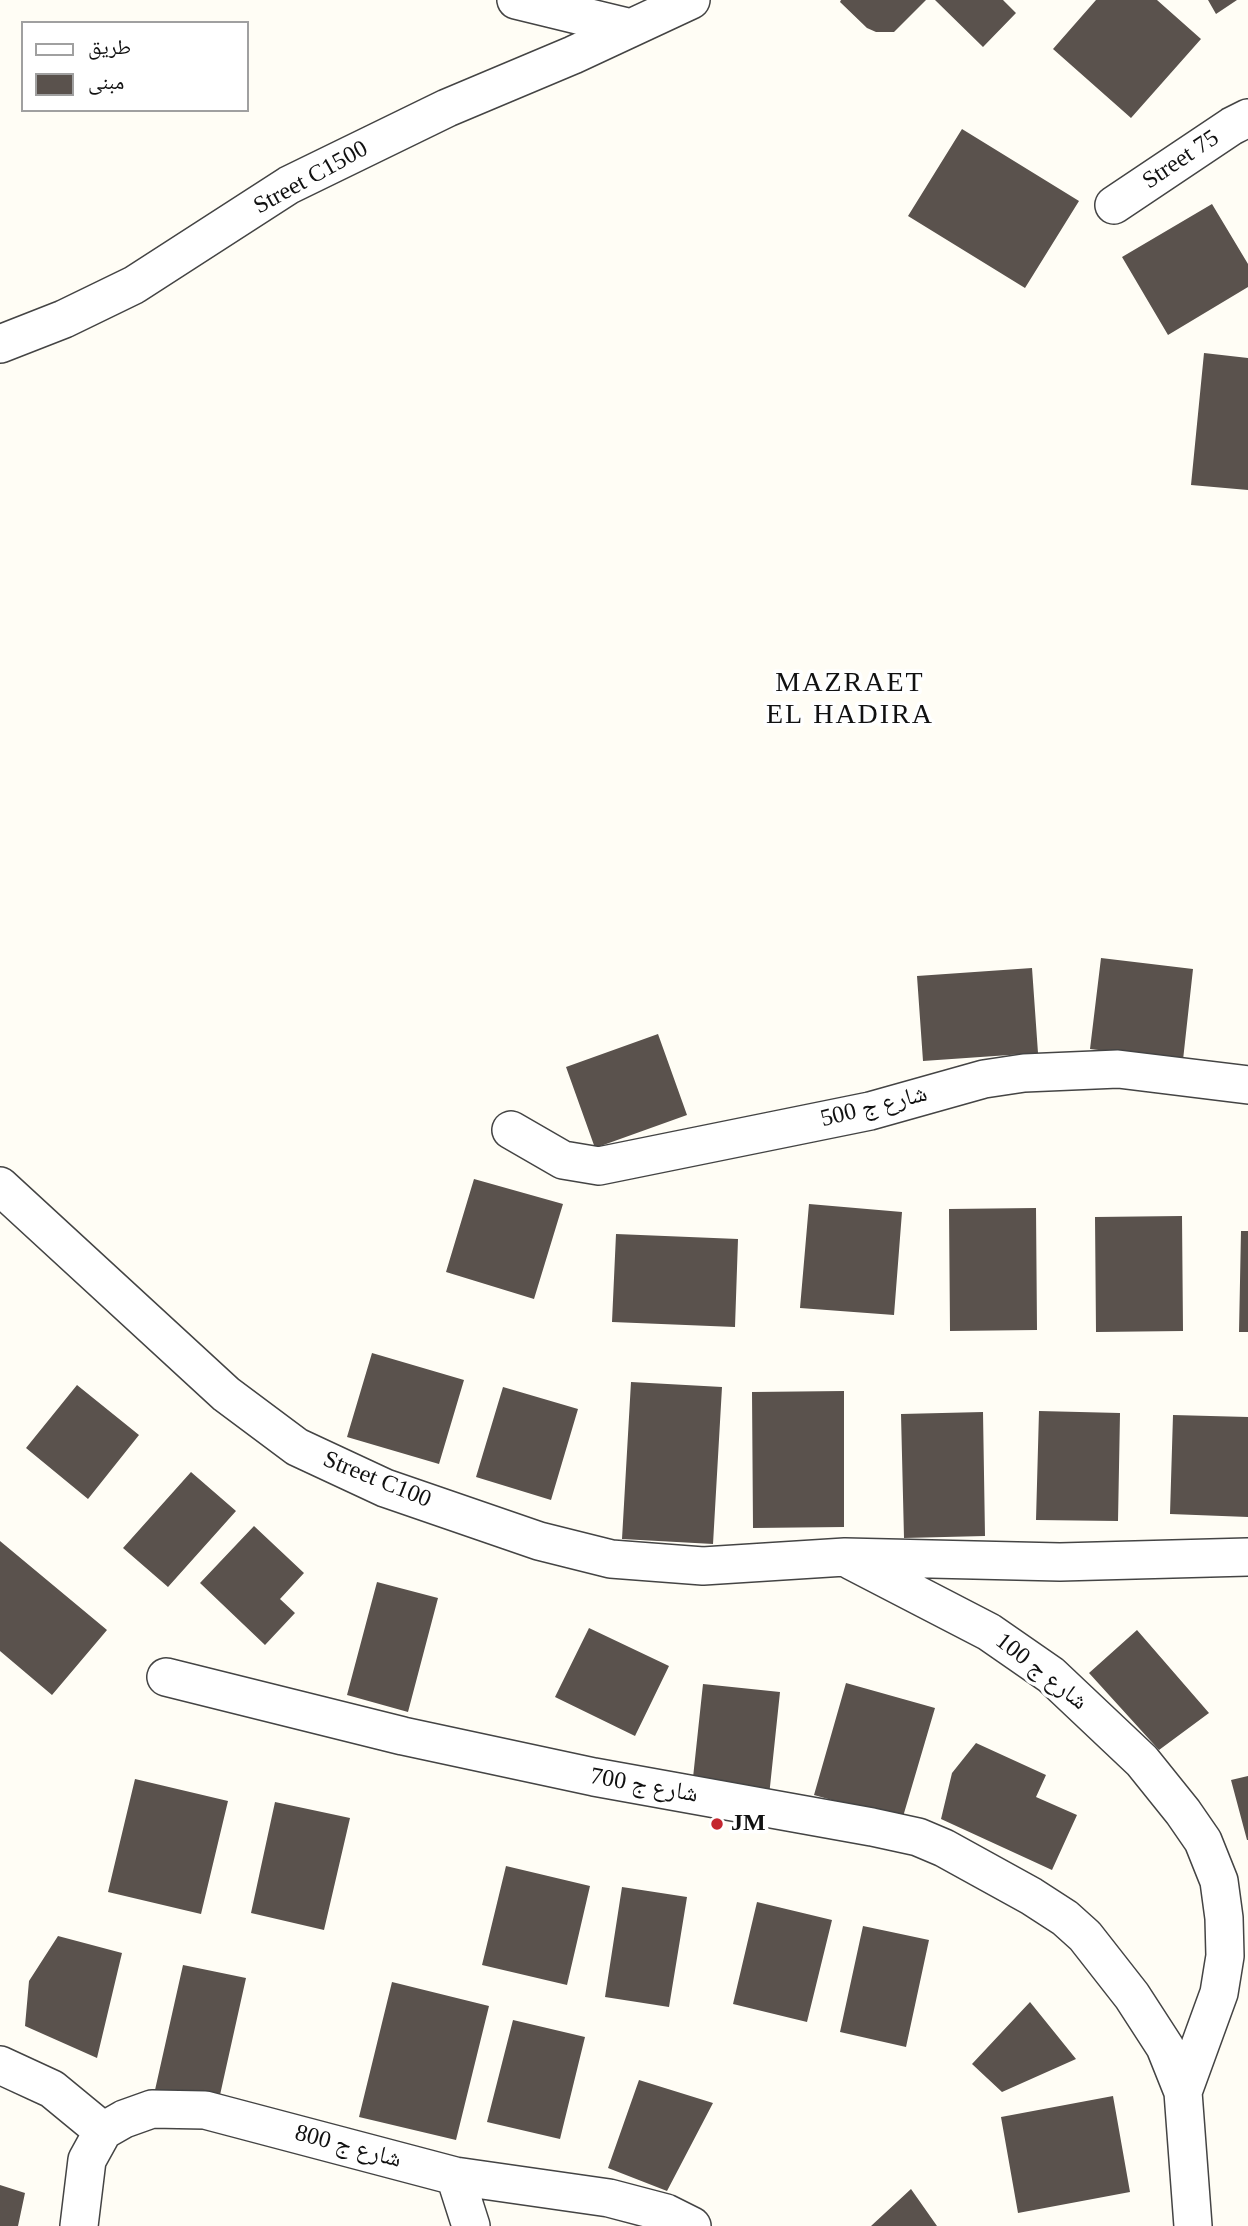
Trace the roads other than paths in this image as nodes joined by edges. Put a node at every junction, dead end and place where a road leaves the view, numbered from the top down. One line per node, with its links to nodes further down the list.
1 (516, 0): 3 (street)
2 (691, 0): 3 (street, Street C1500)
3 (631, 28): 6 (street, Street C1500)
4 (1248, 118): 5 (street, Street 75)
5 (1114, 205)
6 (0, 344)
7 (1248, 1085): 8 (street, شارع ج 500)
8 (511, 1130)
9 (0, 1186): 10 (street, Street C100)
10 (845, 1557): 11 (street); 14 (street, شارع ج 100)
11 (1248, 1557)
12 (166, 1677): 14 (street, شارع ج 700)
13 (0, 2064): 15 (street)
14 (1184, 2092): 20 (street, شارع ج 100)
15 (103, 2131): 16 (street, شارع ج 800); 17 (street)
16 (456, 2176): 18 (street); 19 (street, شارع ج 800)
17 (79, 2226)
18 (471, 2226)
19 (692, 2226)
20 (1193, 2226)

